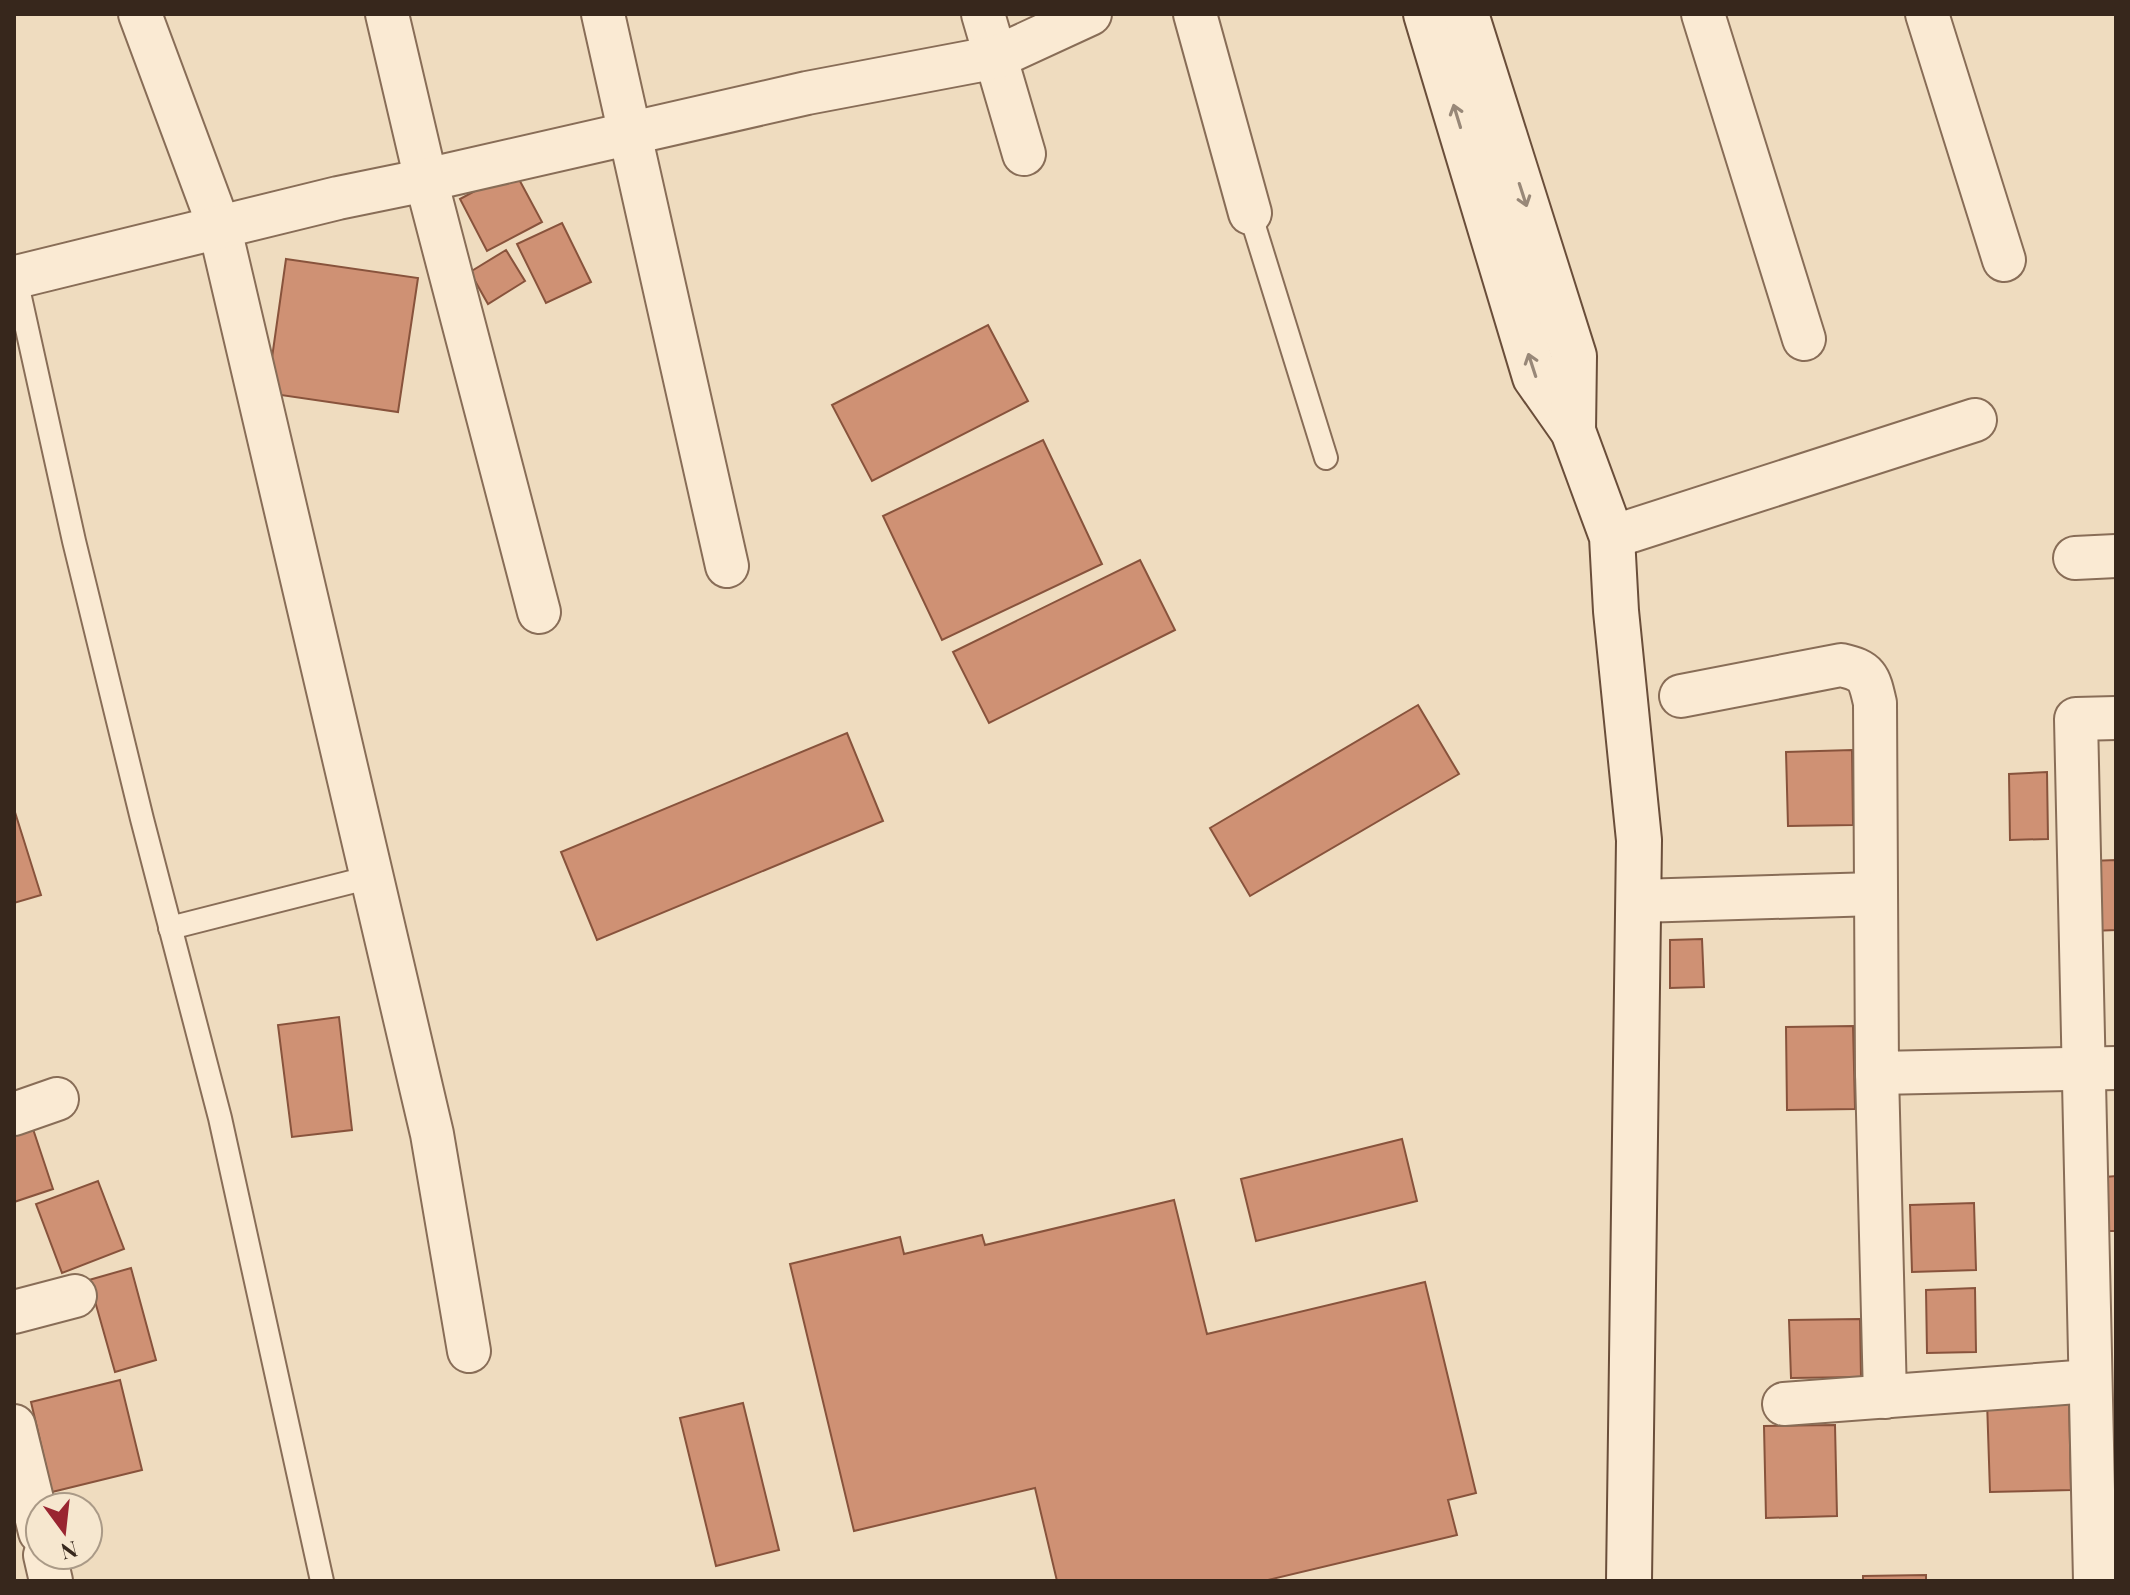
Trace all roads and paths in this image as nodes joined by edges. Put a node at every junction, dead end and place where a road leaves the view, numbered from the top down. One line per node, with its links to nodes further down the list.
1 (140, 14): 16 (street)
2 (387, 14): 14 (street)
3 (603, 14): 12 (street)
4 (983, 14): 11 (street)
5 (1090, 14): 11 (street)
6 (1195, 14): 15 (street)
7 (1426, 14): 21 (street, one-way to 7)
8 (1466, 14): 21 (street, one-way to 21)
9 (1703, 14): 19 (street)
10 (1927, 14): 17 (street)
11 (997, 57): 12 (street); 13 (street)
12 (631, 133): 14 (street); 26 (street)
13 (1024, 154)
14 (426, 180): 16 (street); 27 (street)
15 (1250, 213): 22 (lane)
16 (220, 229): 18 (street); 30 (street)
17 (2004, 260)
18 (15, 274): 33 (lane)
19 (1804, 339)
20 (1975, 420): 23 (street)
21 (1573, 431): 23 (street)
22 (1326, 458)
23 (1612, 537): 32 (street)
24 (2116, 556): 25 (street)
25 (2075, 558)
26 (727, 566)
27 (539, 612)
28 (1681, 696): 31 (street)
29 (2116, 718): 34 (street)
30 (371, 877): 33 (lane); 40 (street)
31 (1876, 894): 32 (street); 35 (street)
32 (1638, 901): 48 (street)
33 (170, 928): 47 (lane)
34 (2100, 1069): 35 (street); 41 (street)
35 (1877, 1073): 42 (street)
36 (57, 1099): 37 (street)
37 (14, 1114)
38 (75, 1296): 39 (street)
39 (14, 1312)
40 (469, 1351)
41 (2090, 1381): 42 (street); 46 (street)
42 (1885, 1397): 43 (street)
43 (1784, 1404)
44 (15, 1433): 45 (street)
45 (30, 1491)
46 (2105, 1497): 49 (street)
47 (322, 1581)
48 (1629, 1581)
49 (2095, 1581)

